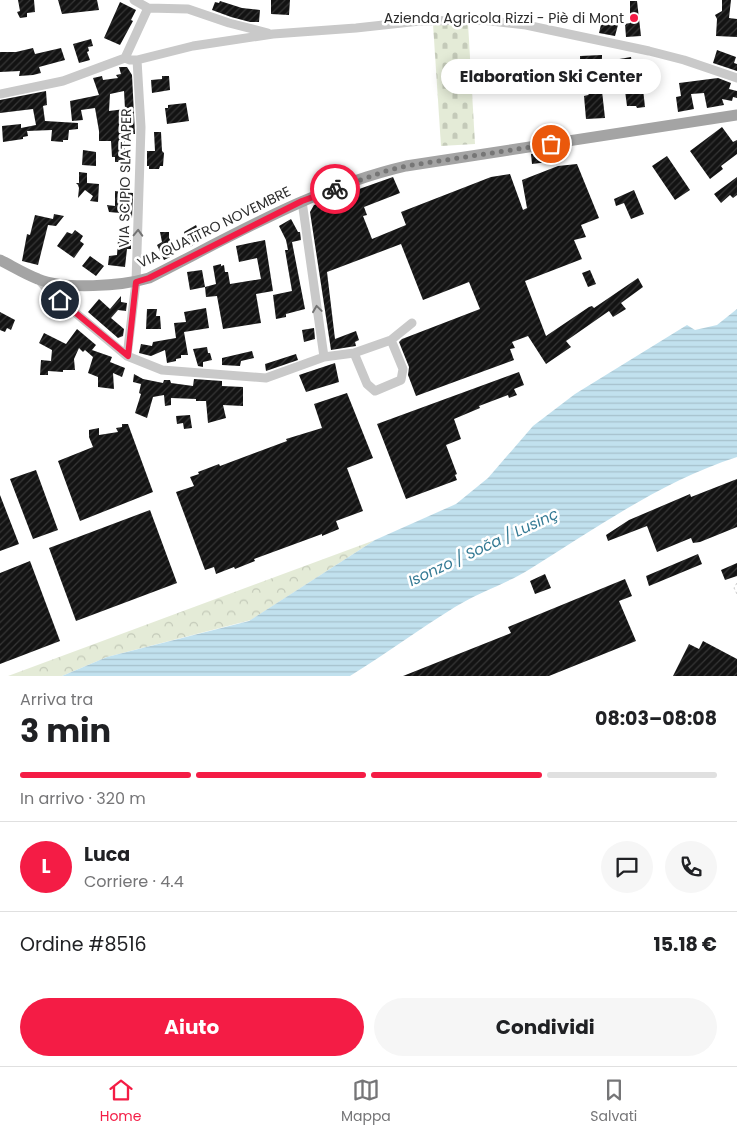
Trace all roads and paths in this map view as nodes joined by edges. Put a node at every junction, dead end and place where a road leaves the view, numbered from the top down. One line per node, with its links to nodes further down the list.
1 (134, 0): 3 (street)
2 (194, 0): 4 (street)
3 (148, 8): 4 (street); 6 (street)
4 (188, 9): 5 (street)
5 (273, 34): 7 (street); 8 (street)
6 (125, 58): 7 (street); 9 (street)
7 (137, 60): 14 (street, VIA SCIPIO SLATAPER, one-way to 7)
8 (737, 78)
9 (0, 94)
10 (737, 115): 11 (main road, VIA QUATTRO NOVEMBRE)
11 (302, 201): 14 (main road, VIA QUATTRO NOVEMBRE); 19 (street, one-way to 11)
12 (0, 260): 13 (main road, VIA QUATTRO NOVEMBRE)
13 (39, 280): 14 (main road, VIA QUATTRO NOVEMBRE); 18 (street)
14 (136, 282): 18 (street, VIA SCIPIO SLATAPER)
15 (412, 323): 16 (street)
16 (391, 340): 17 (street); 17 (street)
17 (354, 353): 19 (street)
18 (128, 356): 19 (street)
19 (324, 357)
20 (737, 583): 21 (path)
21 (737, 594)

